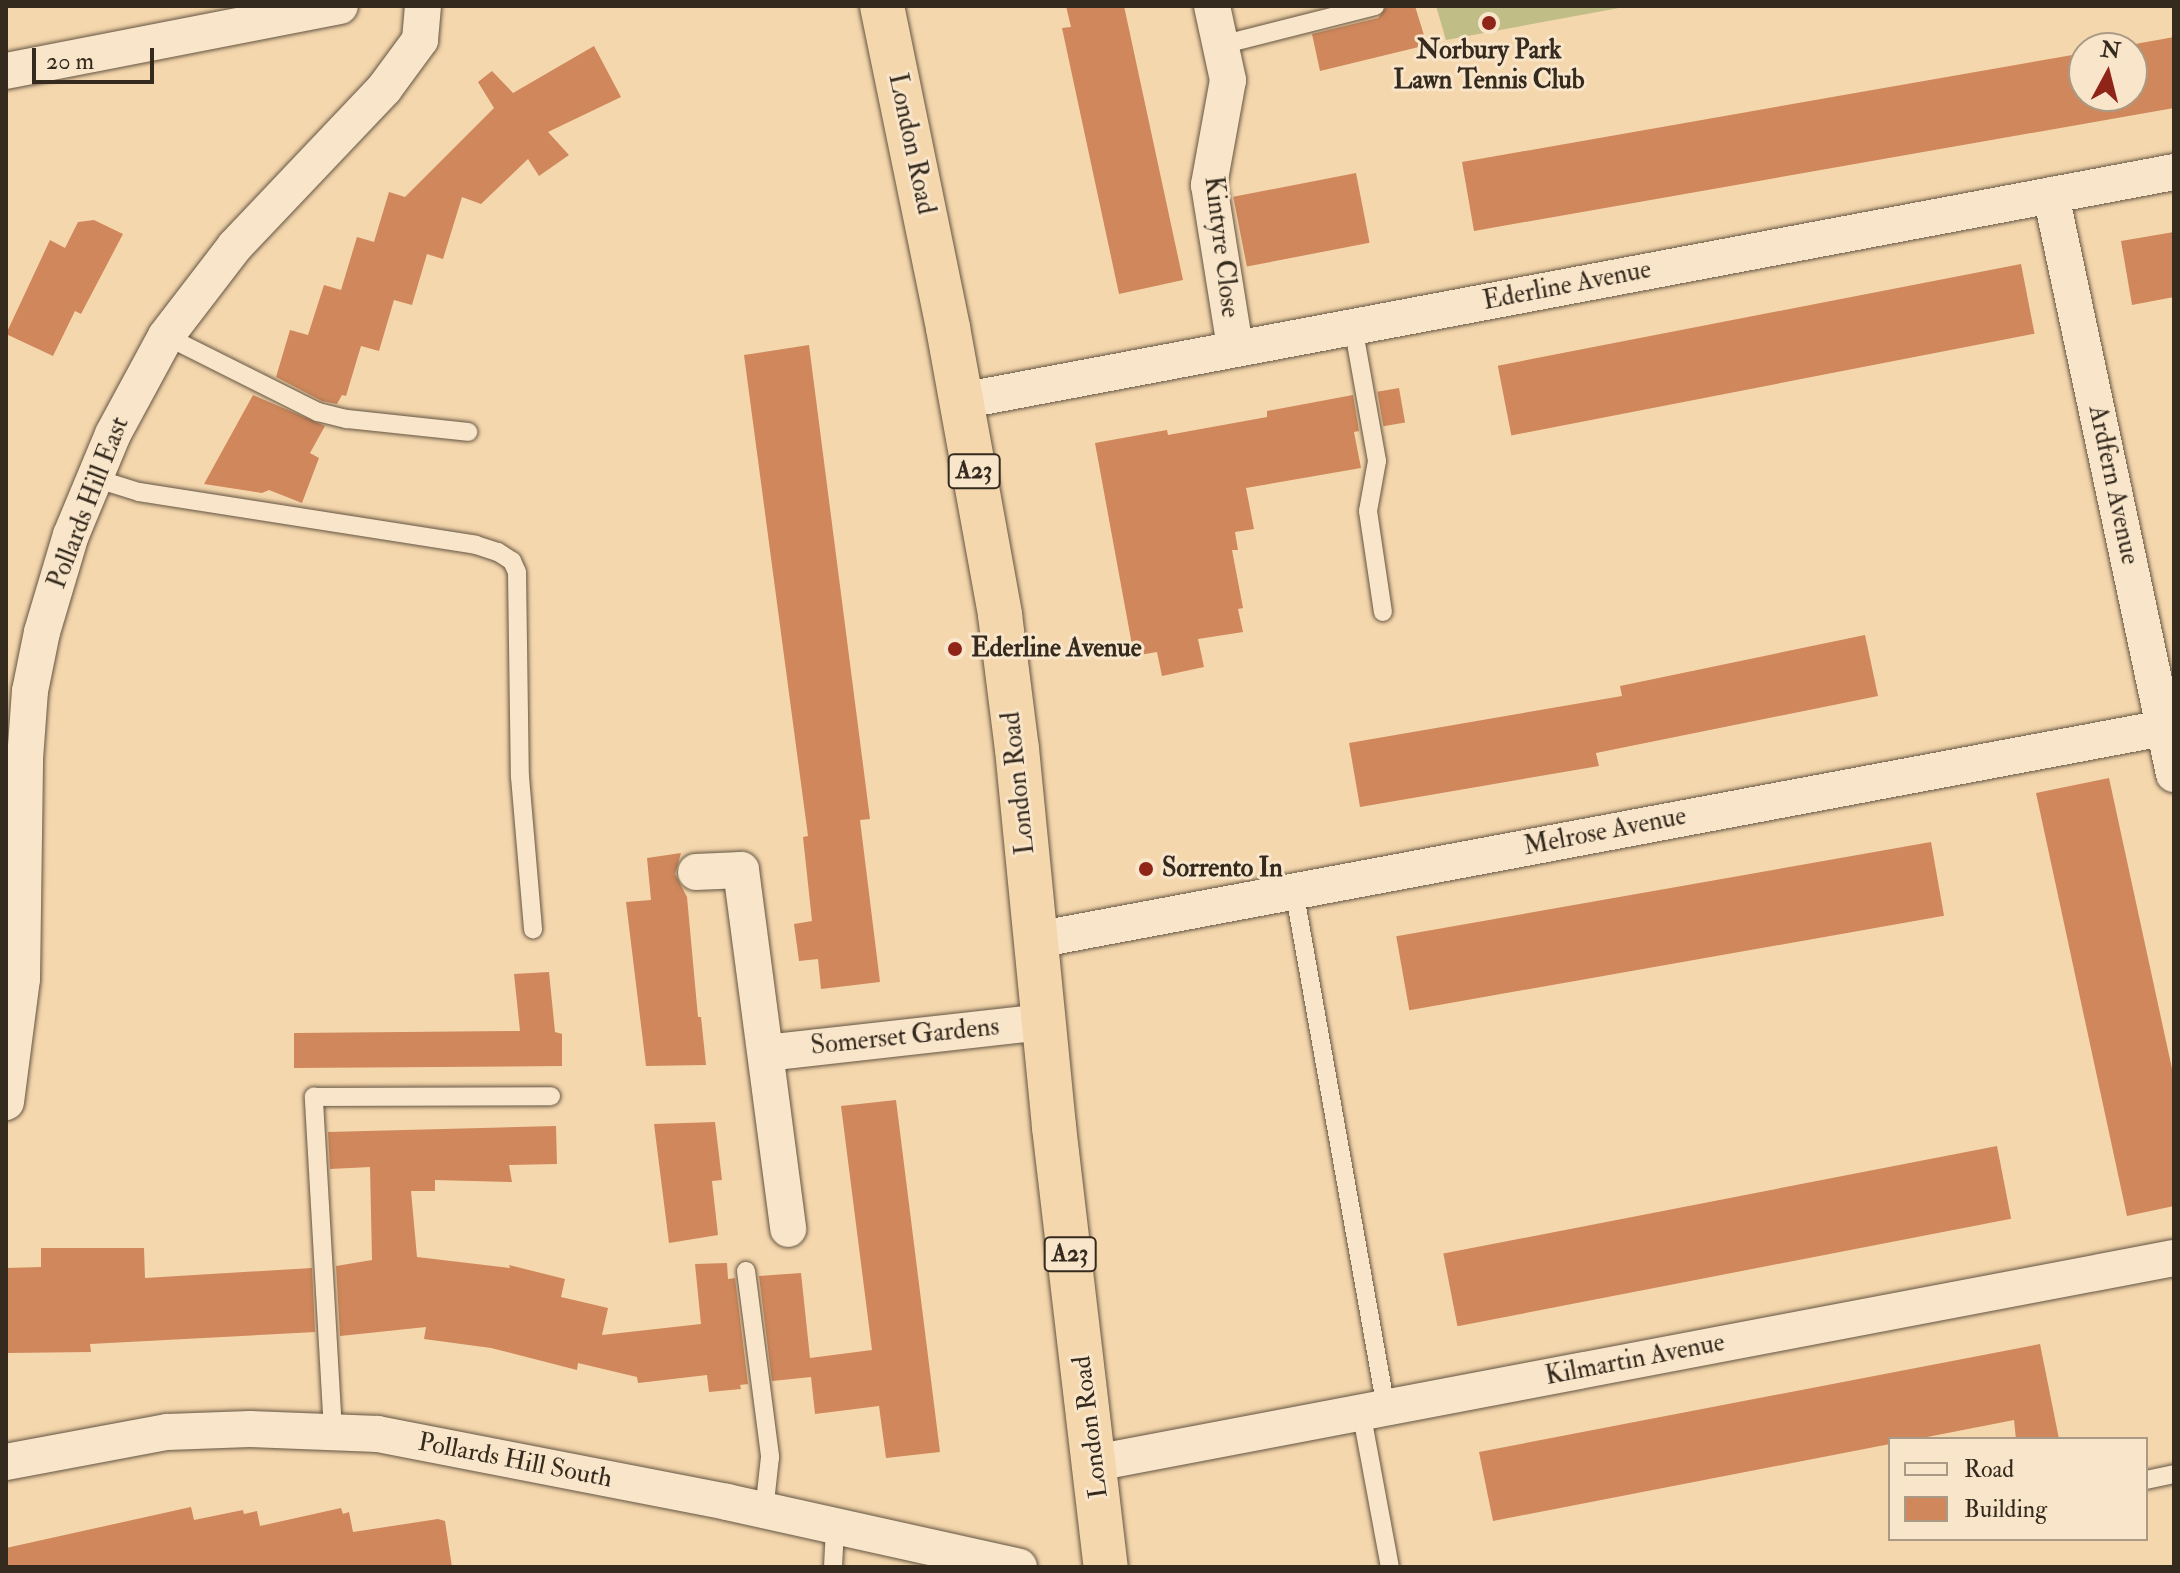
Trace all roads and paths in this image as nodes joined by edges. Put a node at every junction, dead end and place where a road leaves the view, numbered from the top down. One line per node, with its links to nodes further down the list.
1 (340, 6): 7 (street)
2 (423, 6): 11 (street, Pollards Hill East)
3 (882, 6): 13 (highway, London Road / A23)
4 (1212, 6): 6 (street, Kintyre Close)
5 (1375, 6): 6 (lane)
6 (1221, 45): 12 (street, Kintyre Close)
7 (6, 71)
8 (2174, 172): 9 (street, Ederline Avenue)
9 (2051, 195): 10 (street, Ederline Avenue); 17 (street, Ardfern Avenue)
10 (1353, 326): 12 (street, Ederline Avenue); 16 (lane)
11 (166, 336): 14 (lane); 15 (street, Pollards Hill East)
12 (1235, 348): 13 (street, Ederline Avenue)
13 (961, 401): 22 (highway, London Road / A23)
14 (468, 432)
15 (94, 478): 21 (lane); 25 (street, Pollards Hill East)
16 (1383, 612)
17 (2169, 727): 18 (street, Ardfern Avenue); 20 (street, Melrose Avenue)
18 (2174, 774)
19 (696, 872): 24 (street)
20 (1294, 890): 22 (street, Melrose Avenue); 30 (lane)
21 (533, 929)
22 (1036, 940): 23 (highway, London Road / A23)
23 (1044, 1022): 24 (street, Somerset Gardens); 33 (highway, London Road / A23)
24 (766, 1053): 27 (street)
25 (8, 1088)
26 (551, 1096): 31 (lane)
27 (788, 1229)
28 (2174, 1258): 30 (street, Kilmartin Avenue)
29 (746, 1271): 36 (lane)
30 (1373, 1410): 33 (street, Kilmartin Avenue); 41 (lane)
31 (333, 1431): 32 (street, Pollards Hill South); 36 (street, Pollards Hill South)
32 (6, 1462)
33 (1095, 1463): 40 (highway, London Road / A23)
34 (2174, 1474): 35 (lane)
35 (2148, 1480)
36 (764, 1511): 37 (street, Pollards Hill South)
37 (835, 1527): 38 (lane); 39 (street, Pollards Hill South)
38 (833, 1567)
39 (1019, 1567)
40 (1106, 1567)
41 (1390, 1567)

